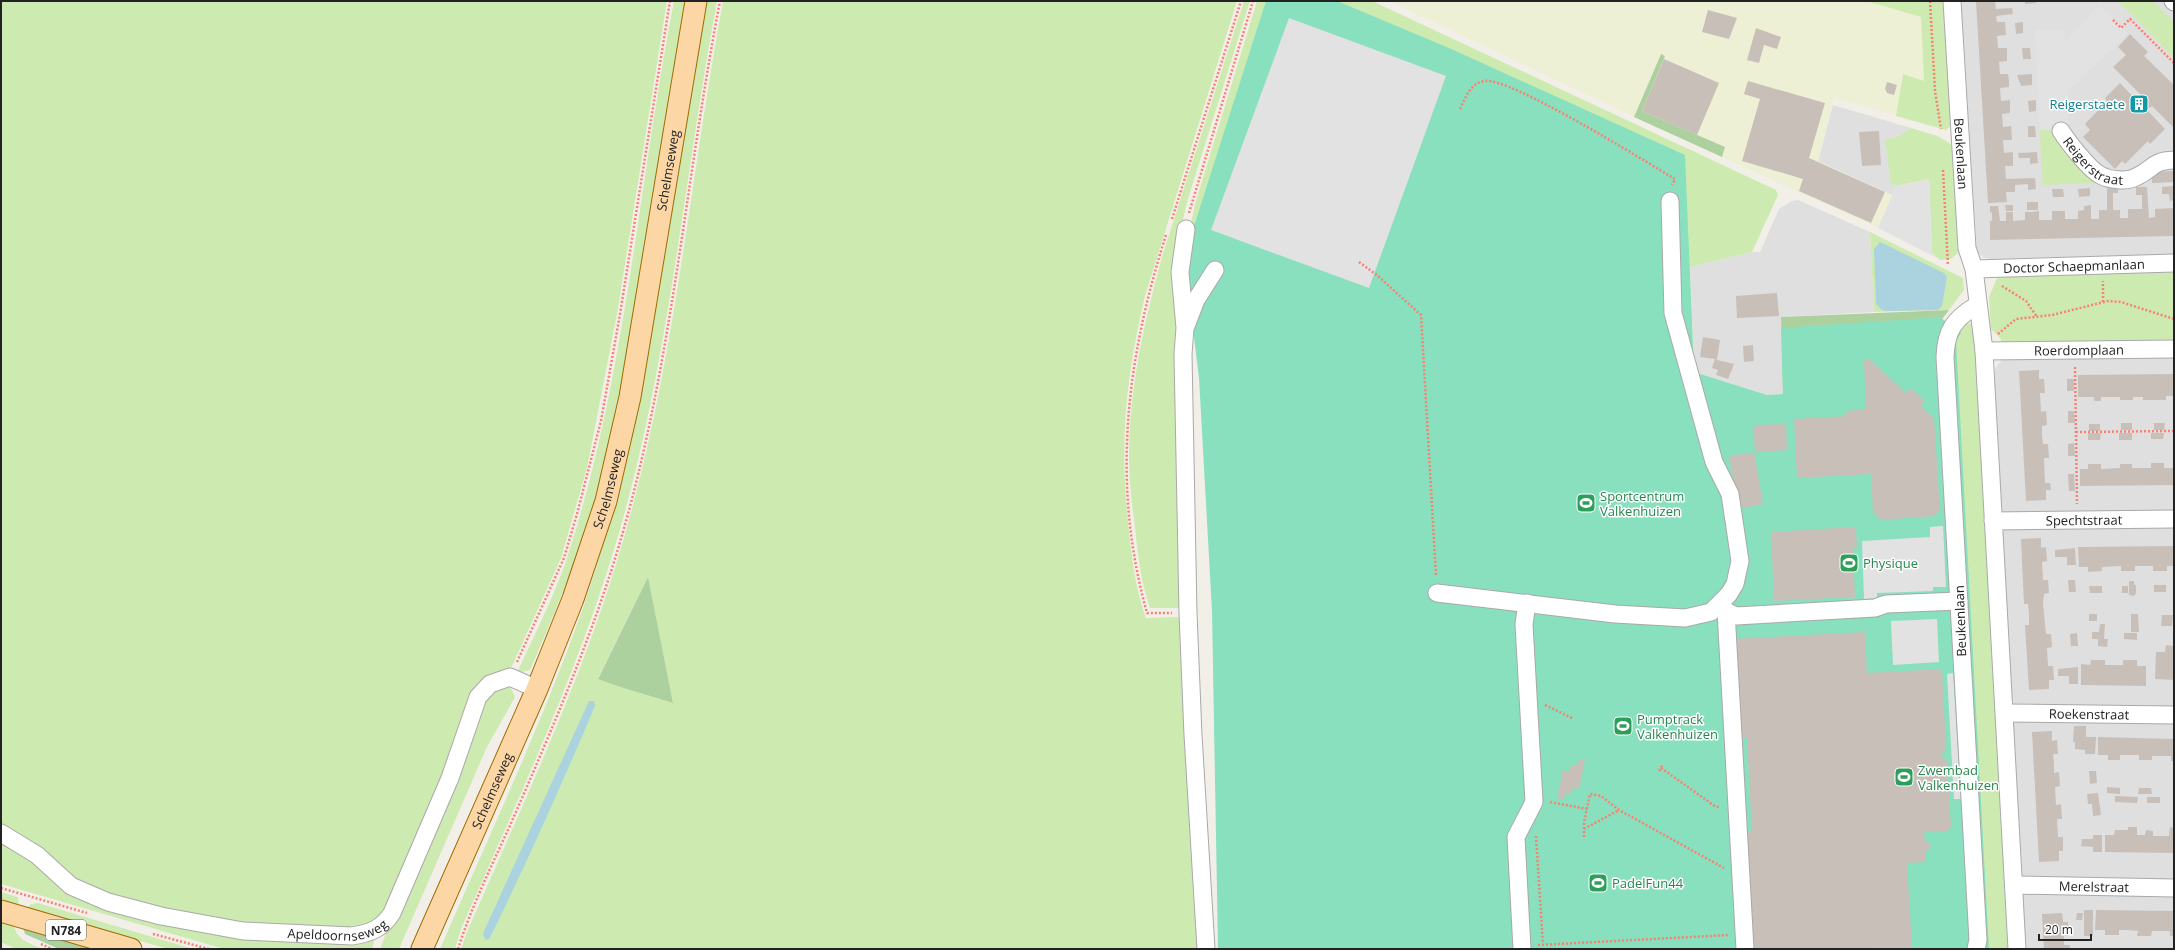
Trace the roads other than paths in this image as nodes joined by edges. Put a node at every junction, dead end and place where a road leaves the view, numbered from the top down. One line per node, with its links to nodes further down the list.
1 (696, 1): 20 (main road, Schelmseweg)
2 (1952, 1): 8 (street, Beukenlaan)
3 (2061, 131): 4 (street, Reigerstraat)
4 (2174, 160)
5 (1670, 201): 19 (street)
6 (1178, 227): 11 (street)
7 (2174, 263): 8 (street, Doctor Schaepmanlaan)
8 (1974, 269): 10 (street, Beukenlaan)
9 (1215, 270): 11 (street)
10 (1977, 305): 12 (street, Beukenlaan); 17 (street, Beukenlaan)
11 (1185, 328): 31 (street)
12 (1984, 349): 13 (street, Roerdomplaan); 15 (street, Beukenlaan)
13 (2174, 349)
14 (2174, 519): 15 (street, Spechtstraat)
15 (1994, 521): 21 (street, Beukenlaan)
16 (1438, 593): 18 (street)
17 (1959, 601): 19 (street); 32 (street, Beukenlaan)
18 (1527, 603): 19 (street); 28 (street)
19 (1724, 608): 27 (street)
20 (537, 689): 23 (street, Apeldoornseweg); 30 (main road, Schelmseweg)
21 (2005, 713): 22 (street, Roekenstraat); 24 (street, Beukenlaan)
22 (2174, 715)
23 (1, 833)
24 (2014, 885): 25 (street, Merelstraat); 33 (street, Beukenlaan)
25 (2174, 888)
26 (1, 911): 29 (main road, N784)
27 (1744, 942)
28 (1521, 947)
29 (131, 949)
30 (422, 949)
31 (1206, 949)
32 (1976, 949)
33 (2017, 949)

